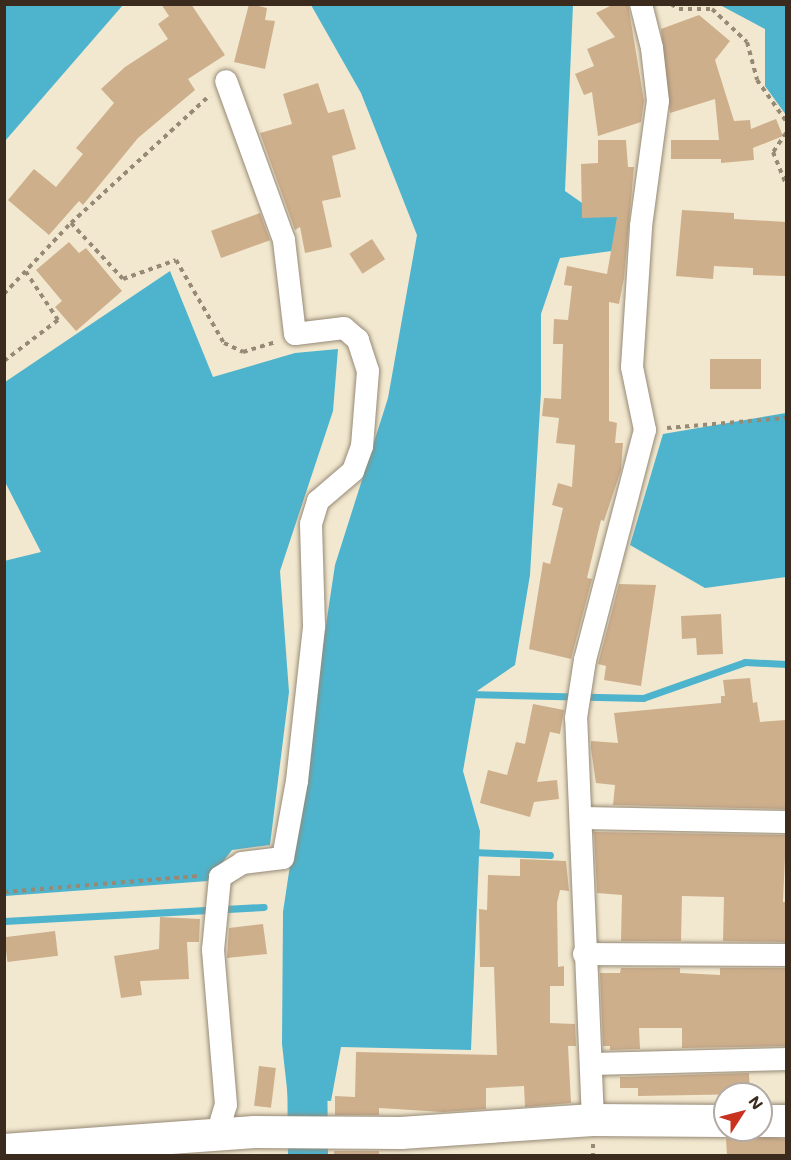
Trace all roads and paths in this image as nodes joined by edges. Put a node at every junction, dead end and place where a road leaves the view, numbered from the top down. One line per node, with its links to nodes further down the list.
1 (640, 4): 13 (street)
2 (671, 4): 4 (path)
3 (226, 81): 7 (path); 10 (street)
4 (786, 121)
5 (786, 133): 6 (path)
6 (786, 184)
7 (71, 223): 8 (path); 10 (path)
8 (26, 272): 9 (path); 11 (path)
9 (4, 294)
10 (295, 334): 16 (street)
11 (4, 361)
12 (786, 418): 13 (path)
13 (645, 430): 14 (street)
14 (581, 818): 15 (street); 18 (street)
15 (786, 822)
16 (220, 877): 17 (path); 24 (street)
17 (4, 892)
18 (584, 954): 19 (street); 21 (street)
19 (786, 955)
20 (786, 1059): 21 (street)
21 (593, 1064): 22 (street)
22 (593, 1120): 23 (street); 24 (street)
23 (713, 1120)
24 (217, 1134): 25 (street)
25 (4, 1150)

